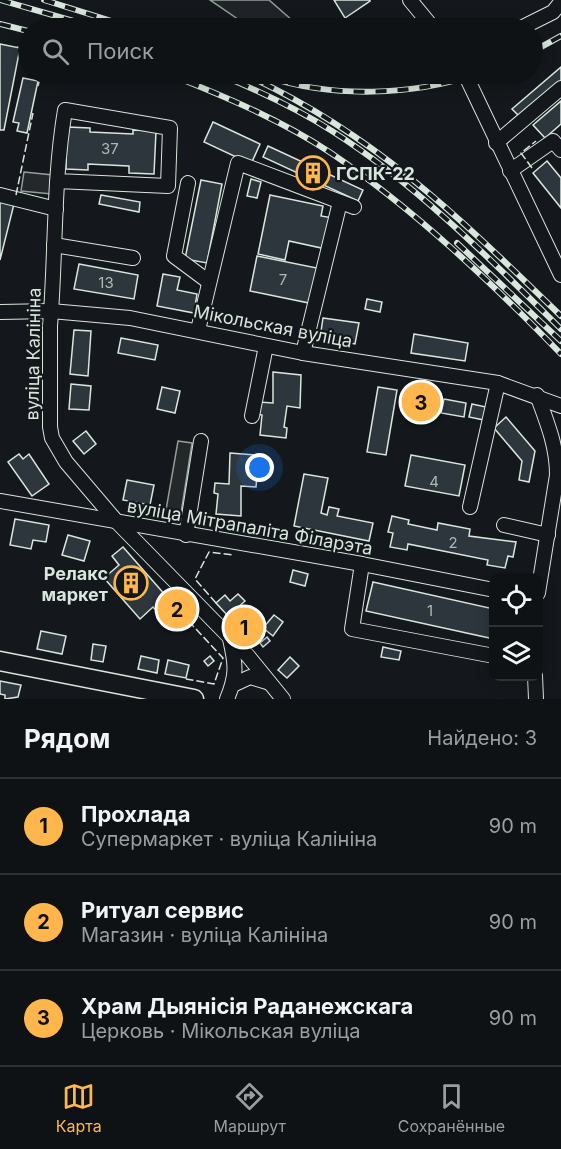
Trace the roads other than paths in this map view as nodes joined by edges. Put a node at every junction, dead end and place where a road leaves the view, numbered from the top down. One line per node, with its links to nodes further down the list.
1 (411, 0): 3 (street)
2 (561, 2): 4 (street)
3 (426, 18)
4 (541, 18)
5 (469, 84): 7 (street)
6 (561, 88): 7 (street)
7 (496, 143): 9 (street)
8 (561, 150): 9 (street)
9 (510, 171): 18 (street)
10 (57, 182): 10 (street, вуліца Калініна); 15 (street, вуліца Калініна)
11 (188, 183): 19 (street)
12 (0, 195): 15 (street)
13 (340, 202): 14 (street); 19 (street); 24 (street)
14 (354, 207)
15 (56, 208): 16 (street, вуліца Калініна)
16 (54, 245): 17 (street); 20 (street, вуліца Калініна)
17 (133, 258)
18 (561, 275)
19 (209, 282): 22 (street)
20 (51, 311): 21 (street, Мікольская вуліца); 22 (street, Мікольская вуліца); 32 (street, вуліца Калініна)
21 (0, 312)
22 (198, 330): 23 (street, Мікольская вуліца)
23 (266, 345): 24 (street, Мікольская вуліца); 28 (street)
24 (303, 353): 25 (street, Мікольская вуліца)
25 (498, 383): 26 (street, Мікольская вуліца); 31 (street)
26 (537, 395): 27 (street, Мікольская вуліца); 35 (street)
27 (561, 406)
28 (252, 416)
29 (201, 441): 34 (street)
30 (0, 501): 32 (street, вуліца Мітрапаліта Філарэта)
31 (470, 507)
32 (117, 522): 34 (street, вуліца Мітрапаліта Філарэта); 39 (street, вуліца Калініна)
33 (504, 525): 35 (street)
34 (186, 535): 36 (street, вуліца Мітрапаліта Філарэта)
35 (548, 535): 37 (street)
36 (362, 564): 38 (street, вуліца Мітрапаліта Філарэта); 40 (street)
37 (541, 573)
38 (489, 589)
39 (230, 639): 43 (street, вуліца Калініна); 44 (street)
40 (489, 655)
41 (0, 661): 45 (main road)
42 (535, 681): 48 (street)
43 (267, 682): 44 (street); 47 (street, вуліца Калініна)
44 (235, 684): 46 (street)
45 (194, 699)
46 (227, 699)
47 (283, 699)
48 (536, 699)

